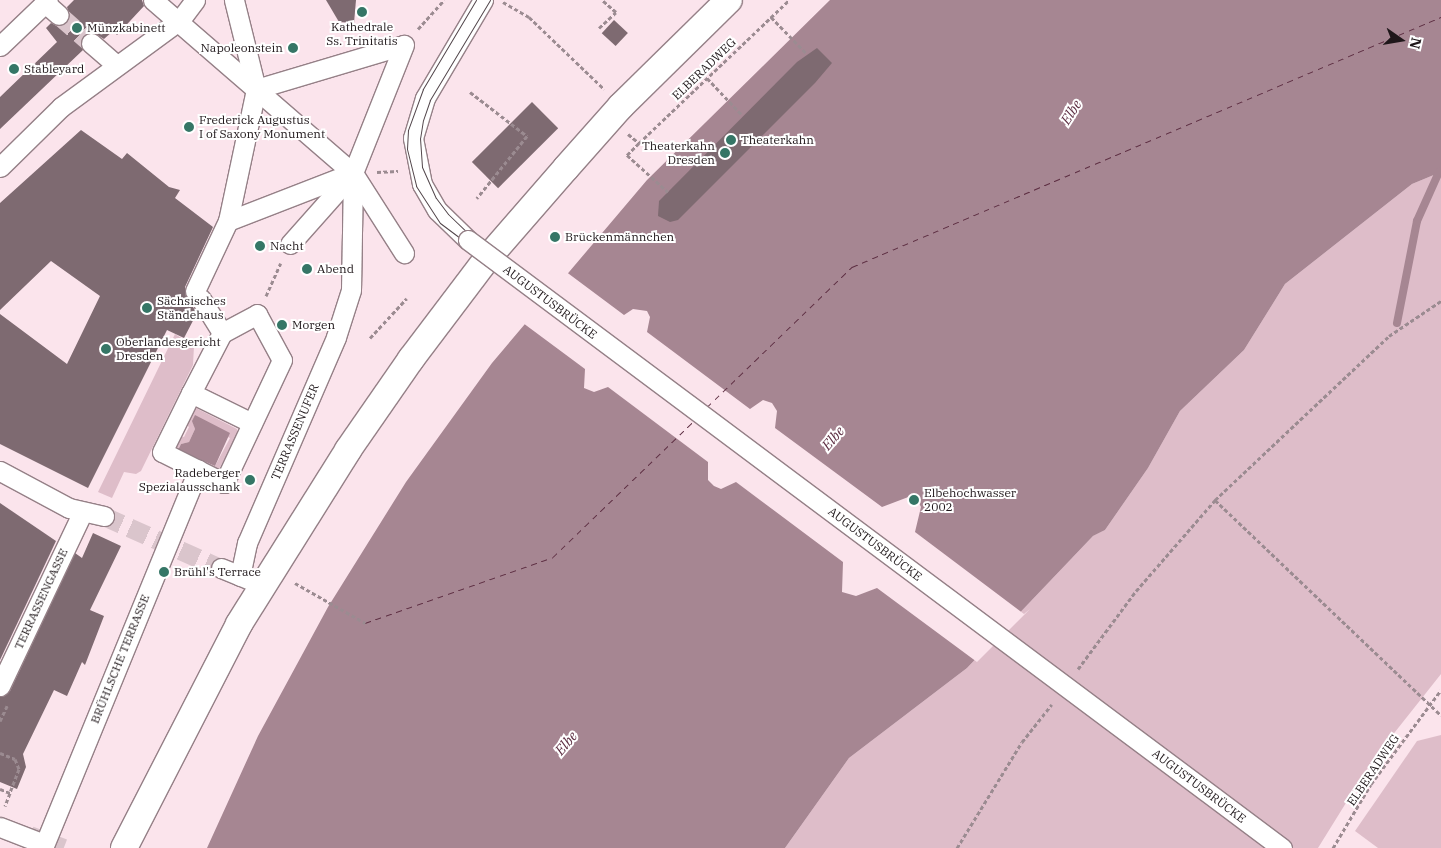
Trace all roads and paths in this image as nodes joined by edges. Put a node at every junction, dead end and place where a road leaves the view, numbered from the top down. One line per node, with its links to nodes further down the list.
1 (153, 0): 12 (street)
2 (195, 0): 12 (street)
3 (234, 0): 20 (street)
4 (444, 0): 15 (path)
5 (483, 0): 27 (street)
6 (500, 0): 21 (path)
7 (729, 0): 48 (main road)
8 (790, 0): 11 (path, ELBERADWEG)
9 (604, 1): 13 (path)
10 (50, 6): 16 (street)
11 (771, 17): 17 (path); 19 (path, ELBERADWEG)
12 (180, 20): 18 (street); 20 (street)
13 (599, 28)
14 (91, 43): 18 (street)
15 (404, 45): 20 (street); 28 (street)
16 (0, 46)
17 (807, 54)
18 (116, 65): 26 (street)
19 (707, 78): 23 (path); 25 (path, ELBERADWEG)
20 (256, 89): 28 (street); 31 (street)
21 (605, 91)
22 (470, 92): 30 (path)
23 (742, 116)
24 (630, 135): 25 (path)
25 (639, 143): 29 (path)
26 (0, 167)
27 (416, 170): 28 (path); 60 (street, AUGUSTUSBRÜCKE, bridge)
28 (353, 173): 31 (street); 32 (street); 33 (street); 46 (street, TERRASSENUFER)
29 (668, 192)
30 (477, 198)
31 (228, 221): 37 (street)
32 (290, 244): 36 (path)
33 (404, 253)
34 (408, 298): 38 (path)
35 (1441, 301): 52 (path)
36 (257, 314): 37 (street); 40 (street)
37 (222, 332): 39 (street)
38 (370, 338)
39 (191, 393): 40 (street); 41 (street)
40 (252, 423): 41 (street)
41 (198, 470): 58 (street, BRÜHLSCHE TERRASSE)
42 (0, 471): 43 (street)
43 (82, 513): 44 (street); 50 (street, TERRASSENGASSE)
44 (104, 516)
45 (221, 568): 46 (street)
46 (240, 576): 48 (street)
47 (294, 582): 49 (path)
48 (264, 585): 59 (main road)
49 (365, 623)
50 (0, 686)
51 (1441, 690): 52 (path, ELBERADWEG)
52 (1430, 704): 53 (path); 61 (path, ELBERADWEG)
53 (1441, 715)
54 (0, 753): 56 (path)
55 (0, 789): 56 (path)
56 (10, 793): 57 (path)
57 (0, 821): 58 (street)
58 (44, 846)
59 (124, 848)
60 (1282, 848)
61 (1333, 848)

